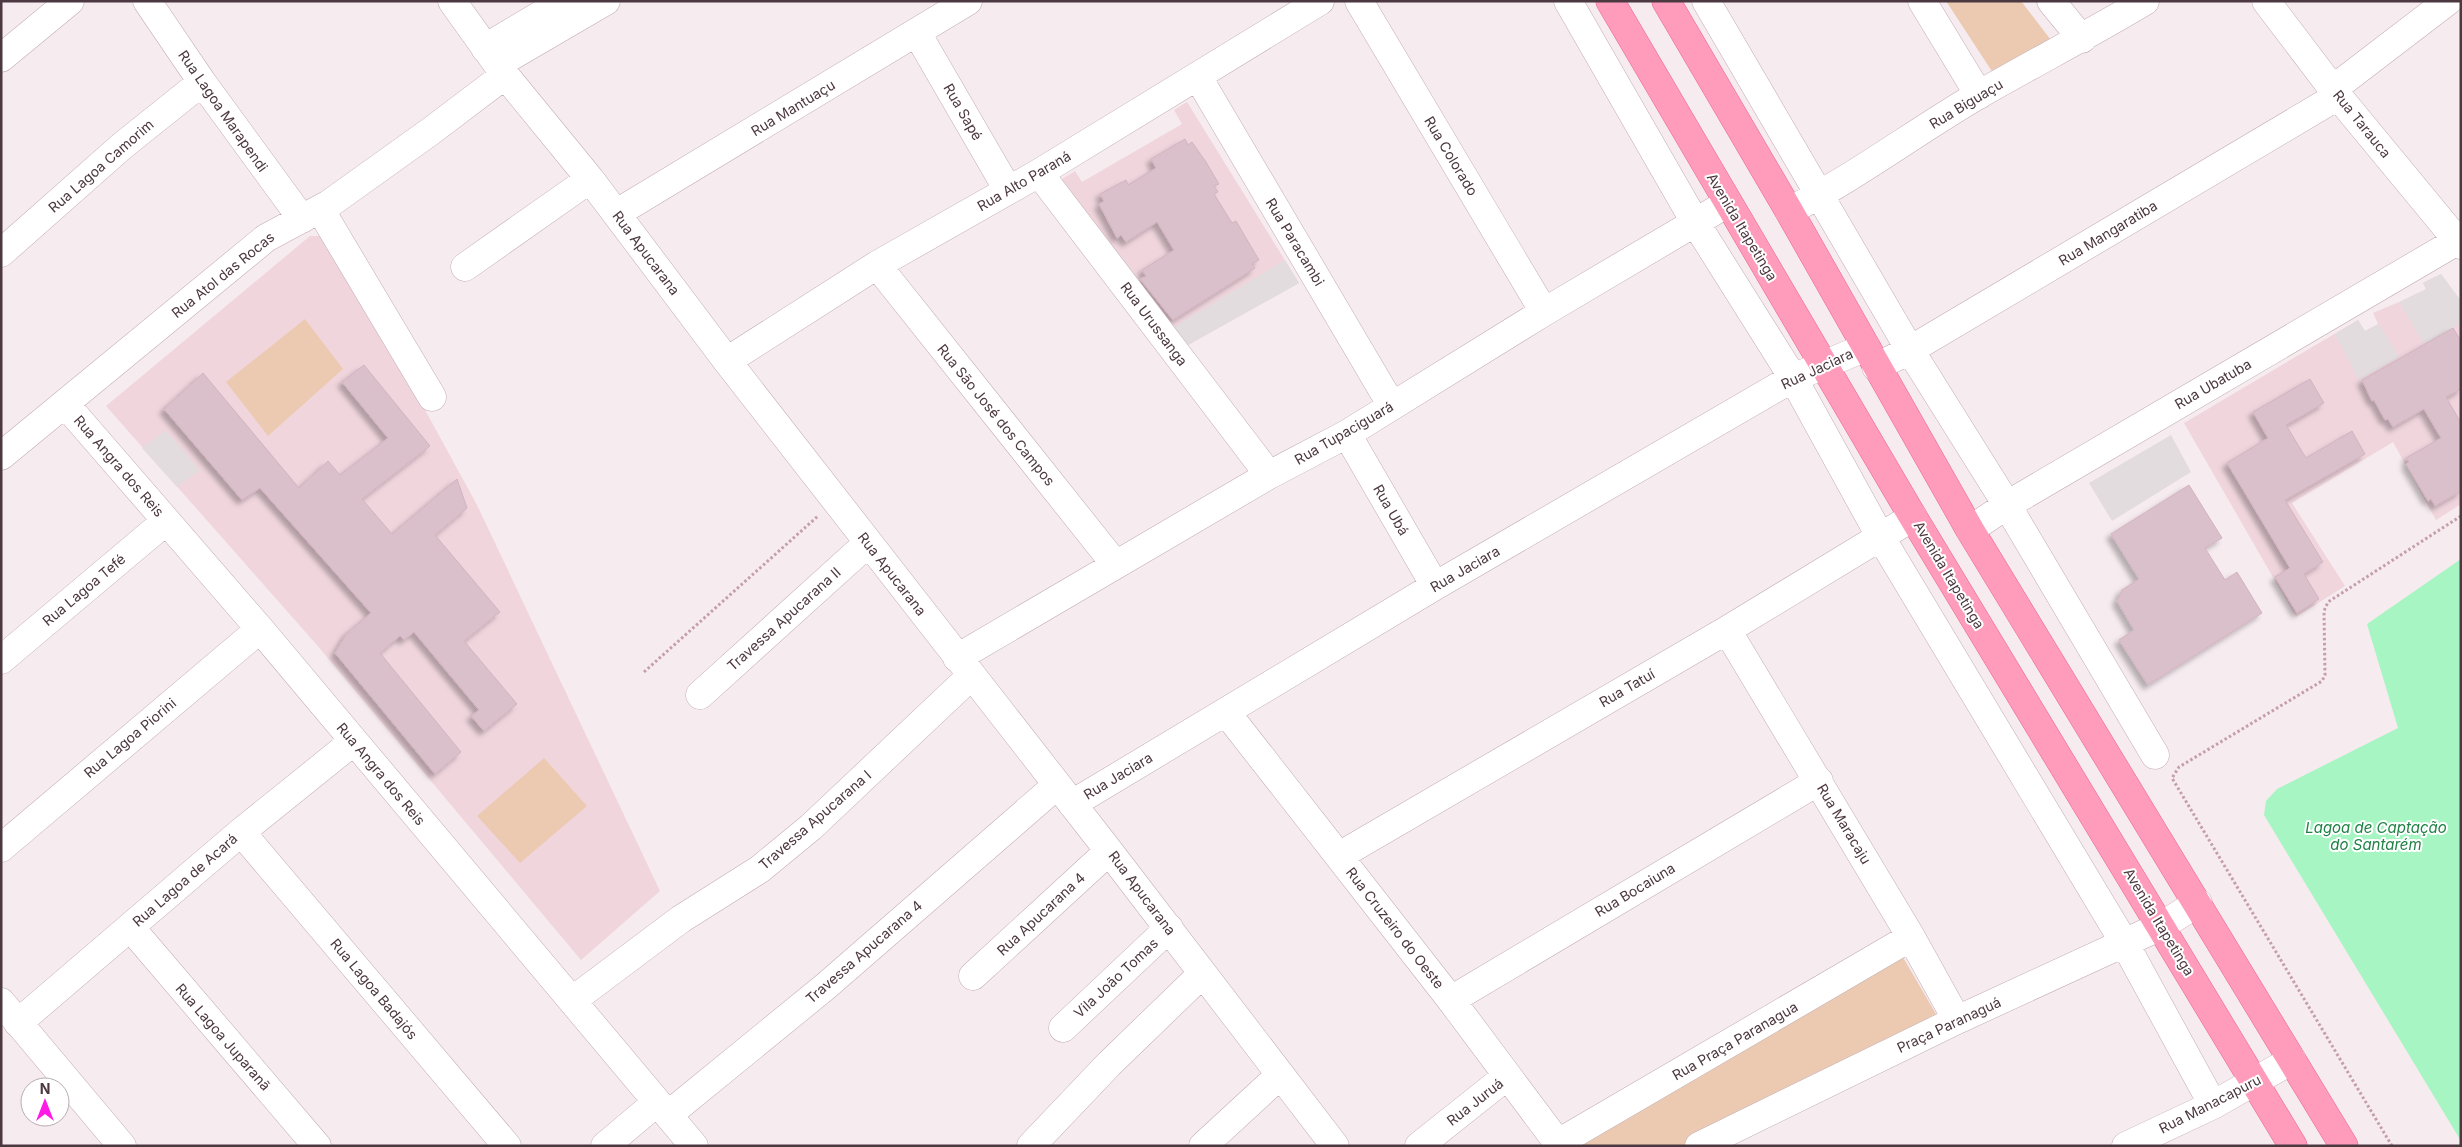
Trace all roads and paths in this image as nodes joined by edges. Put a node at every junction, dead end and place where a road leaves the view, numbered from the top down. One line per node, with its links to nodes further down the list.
1 (70, 1): 20 (street)
2 (147, 1): 23 (street, Rua Lagoa Marapendi)
3 (452, 1): 21 (street, Rua Apucarana)
4 (564, 1): 21 (street)
5 (606, 1): 21 (street)
6 (968, 1): 18 (street, Rua Mantuaçu)
7 (1320, 1): 22 (street, Rua Alto Paraná)
8 (1359, 1): 39 (street, Rua Colorado)
9 (1568, 1): 34 (street)
10 (1610, 1): 30 (main road, Avenida Itapetinga)
11 (1666, 1): 31 (main road)
12 (1706, 1): 29 (street)
13 (1922, 1): 25 (street)
14 (2051, 1): 19 (street)
15 (2145, 1): 19 (street, Rua Biguaçu)
16 (2266, 1): 24 (street, Rua Tarauca)
17 (2448, 1): 24 (street, Rua Mangaratiba)
18 (917, 33): 28 (street, Rua Sapé); 32 (street, Rua Mantuaçu)
19 (2082, 39): 25 (street, Rua Biguaçu)
20 (1, 58)
21 (496, 62): 27 (street, Rua Apucarana); 33 (street, Rua Atol das Rocas)
22 (1198, 77): 26 (street, Rua Alto Paraná); 47 (street, Rua Paracambi)
23 (202, 82): 33 (street, Rua Lagoa Marapendi); 36 (street, Rua Lagoa Camorim)
24 (2336, 93): 35 (street, Rua Tarauca); 40 (street, Rua Mangaratiba)
25 (1979, 95): 29 (street, Rua Biguaçu)
26 (1039, 173): 28 (street, Rua Alto Paraná); 50 (street, Rua Urussanga)
27 (590, 179): 32 (street, Rua Apucarana); 38 (street)
28 (1008, 190): 37 (street, Rua Alto Paraná)
29 (1820, 195): 31 (street, Rua Biguaçu); 40 (street)
30 (1728, 202): 34 (street, Rua Tupaciguará); 43 (main road, Avenida Itapetinga)
31 (1789, 211): 41 (main road)
32 (617, 213): 42 (street, Rua Apucarana)
33 (311, 214): 45 (street, Rua Lagoa Marapendi); 46 (street, Rua Atol das Rocas)
34 (1695, 222): 39 (street, Rua Tupaciguará); 44 (street)
35 (2459, 243): 52 (street, Rua Ubatuba)
36 (1, 253)
37 (877, 265): 42 (street, Rua Alto Paraná); 59 (street, Rua São José dos Campos)
38 (465, 267)
39 (1544, 312): 47 (street, Rua Tupaciguará)
40 (1910, 350): 41 (street, Rua Mangaratiba); 52 (street)
41 (1871, 357): 43 (street, Rua Jaciara); 56 (main road)
42 (727, 361): 51 (street, Rua Apucarana)
43 (1823, 364): 44 (street, Rua Jaciara); 54 (main road, Avenida Itapetinga)
44 (1793, 378): 57 (street); 60 (street, Rua Jaciara)
45 (432, 397)
46 (66, 405): 49 (street, Rua Atol das Rocas); 55 (street, Rua Angra dos Reis)
47 (1392, 406): 48 (street, Rua Tupaciguará)
48 (1347, 434): 50 (street, Rua Tupaciguará); 60 (street, Rua Ubá)
49 (1, 456)
50 (1268, 475): 59 (street, Rua Tupaciguará)
51 (835, 500): 58 (street, Rua Apucarana); 65 (path)
52 (2007, 505): 56 (street, Rua Ubatuba); 69 (street)
53 (2461, 516): 110 (path)
54 (1914, 517): 57 (street, Rua Tatuí); 77 (main road, Avenida Itapetinga)
55 (166, 521): 61 (street, Rua Angra dos Reis); 63 (street, Rua Lagoa Tefé)
56 (1970, 530): 76 (main road)
57 (1880, 536): 62 (street, Rua Tatuí); 81 (street)
58 (868, 543): 64 (street, Rua Apucarana); 66 (street, Travessa Apucarana II)
59 (1115, 564): 64 (street, Rua Tupaciguará)
60 (1435, 586): 67 (street, Rua Jaciara)
61 (260, 628): 68 (street, Rua Angra dos Reis); 73 (street, Rua Lagoa Piorini)
62 (1727, 630): 70 (street, Rua Maracaju); 75 (street, Rua Tatuí)
63 (1, 660)
64 (964, 667): 71 (street, Rua Apucarana); 84 (street, Travessa Apucarana I)
65 (644, 672)
66 (700, 695)
67 (1226, 712): 71 (street, Rua Jaciara); 75 (street, Rua Cruzeiro do Oeste)
68 (354, 741): 72 (street, Rua Lagoa de Acará); 84 (street, Rua Angra dos Reis)
69 (2155, 755)
70 (1818, 781): 80 (street, Rua Maracaju); 85 (street, Rua Bocaiuna)
71 (1065, 794): 74 (street, Rua Apucarana); 95 (street, Travessa Apucarana 4)
72 (241, 832): 78 (street, Rua Lagoa de Acará); 99 (street, Rua Lagoa Badajós)
73 (1, 848)
74 (1110, 851): 79 (street, Rua Apucarana); 83 (street, Rua Apucarana 4)
75 (1339, 856): 85 (street, Rua Cruzeiro do Oeste)
76 (2198, 903): 77 (street, Praça Paranaguá); 90 (main road)
77 (2161, 926): 81 (street, Praça Paranaguá); 93 (main road, Avenida Itapetinga)
78 (130, 928): 88 (street, Rua Lagoa de Acará); 98 (street, Rua Lagoa Juparanã)
79 (1169, 928): 82 (street, Rua Apucarana); 89 (street, Vila João Tomas)
80 (1911, 938): 87 (street, Rua Maracaju); 97 (street, Rua Praça Paranagua)
81 (2125, 944): 87 (street, Praça Paranaguá); 94 (street)
82 (1202, 974): 91 (street, Rua Apucarana); 102 (street)
83 (973, 976)
84 (573, 1000): 95 (street, Rua Angra dos Reis)
85 (1451, 1000): 92 (street, Rua Cruzeiro do Oeste)
86 (1, 1002): 88 (street)
87 (1957, 1020): 106 (street, Praça Paranaguá)
88 (18, 1022): 96 (street)
89 (1063, 1028)
90 (2292, 1060): 93 (street, Rua Manacapuru); 109 (main road)
91 (1279, 1076): 103 (street); 104 (street, Rua Apucarana)
92 (1507, 1076): 97 (street, Rua Cruzeiro do Oeste); 105 (street, Rua Juruá)
93 (2255, 1082): 94 (street, Rua Manacapuru); 108 (main road, Avenida Itapetinga)
94 (2213, 1105): 107 (street, Rua Manacapuru)
95 (662, 1109): 100 (street, Travessa Apucarana 4); 101 (street, Rua Angra dos Reis)
96 (111, 1142)
97 (1559, 1144)
98 (317, 1146)
99 (507, 1146)
100 (605, 1146)
101 (694, 1146)
102 (1031, 1146)
103 (1203, 1146)
104 (1335, 1146)
105 (1418, 1146)
106 (1699, 1146)
107 (2126, 1146)
108 (2293, 1146)
109 (2344, 1146)
110 (2392, 1146)

